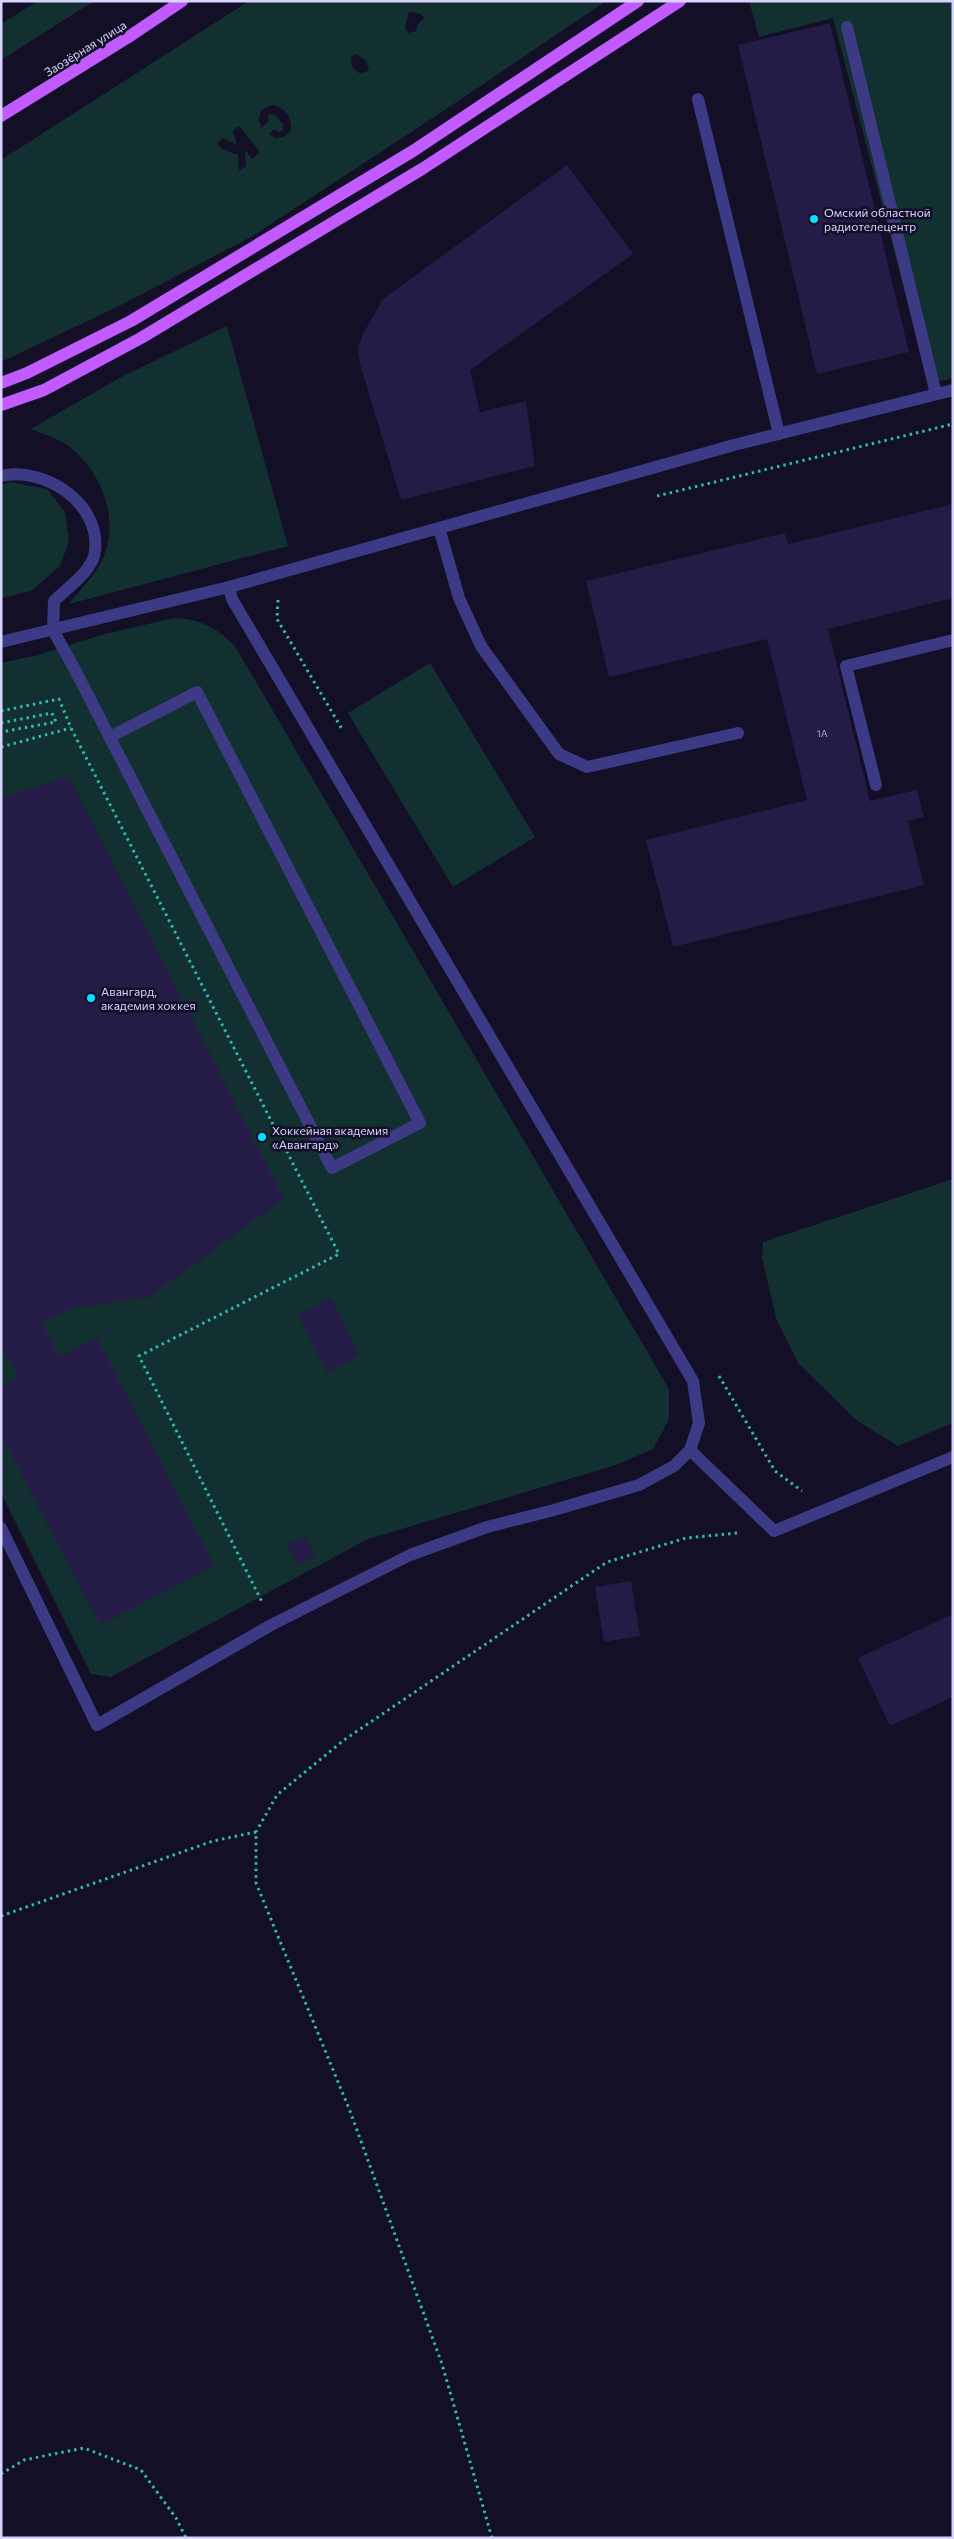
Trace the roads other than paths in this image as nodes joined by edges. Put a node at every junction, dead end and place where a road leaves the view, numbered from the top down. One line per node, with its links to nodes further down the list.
1 (182, 1): 6 (main road, Заозёрная улица)
2 (638, 1): 7 (main road)
3 (680, 1): 10 (main road)
4 (848, 27): 9 (lane)
5 (698, 99): 11 (lane)
6 (1, 116)
7 (1, 383)
8 (953, 390): 9 (lane)
9 (936, 394): 11 (lane)
10 (1, 405)
11 (779, 434): 13 (lane)
12 (1, 476): 15 (lane)
13 (440, 528): 14 (lane); 18 (lane)
14 (229, 587): 15 (lane); 21 (lane)
15 (53, 630): 17 (lane); 19 (lane)
16 (953, 640): 20 (lane)
17 (1, 642)
18 (738, 733)
19 (110, 737): 19 (lane)
20 (876, 785)
21 (690, 1450): 22 (lane); 23 (lane)
22 (953, 1457)
23 (1, 1528)

